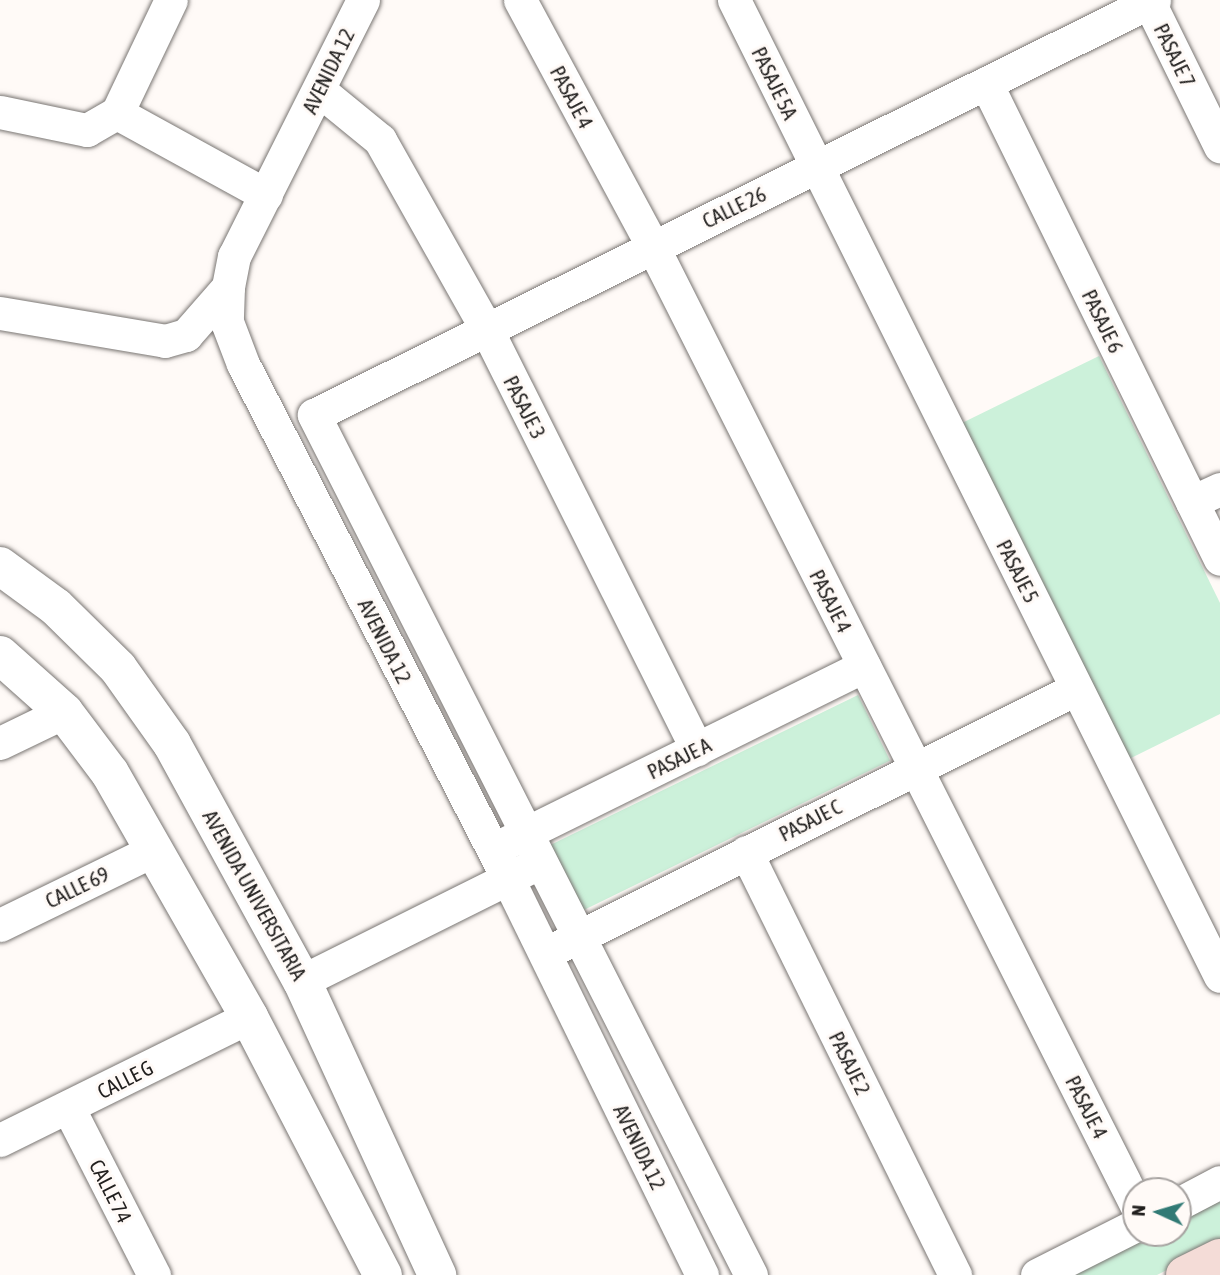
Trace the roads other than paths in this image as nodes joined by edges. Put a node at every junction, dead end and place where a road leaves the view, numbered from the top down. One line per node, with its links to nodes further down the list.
1 (171, 0): 9 (street)
2 (363, 0): 7 (street, AVENIDA 12)
3 (520, 0): 13 (street, PASAJE 4)
4 (734, 0): 11 (street, PASAJE 5A)
5 (1151, 1): 6 (street, CALLE 26); 10 (street, PASAJE 7)
6 (986, 83): 11 (street, CALLE 26); 18 (street, PASAJE 6)
7 (319, 90): 12 (street, AVENIDA 12); 16 (street, PASAJE 3)
8 (0, 112): 9 (street)
9 (117, 113): 12 (street)
10 (1220, 146)
11 (816, 167): 13 (street, CALLE 26); 23 (street, PASAJE 5)
12 (266, 195): 14 (street, AVENIDA 12)
13 (653, 247): 16 (street, CALLE 26); 22 (street, PASAJE 4)
14 (228, 287): 15 (street); 29 (street, AVENIDA 12)
15 (0, 313)
16 (487, 330): 17 (street, CALLE 26); 26 (street, PASAJE 3)
17 (314, 415): 28 (street, AVENIDA 12)
18 (1206, 495): 19 (street, PASAJE 6)
19 (1220, 559)
20 (0, 566): 38 (street, AVENIDA UNIVERSITARIA)
21 (0, 654): 24 (street)
22 (864, 666): 26 (street, PASAJE A); 27 (street, PASAJE 4)
23 (1076, 689): 27 (street, PASAJE C); 37 (street, PASAJE 5)
24 (64, 712): 25 (street); 30 (street)
25 (0, 743)
26 (696, 749): 28 (street, PASAJE A)
27 (915, 766): 31 (street, PASAJE C); 42 (street, PASAJE 4)
28 (527, 833): 29 (street, PASAJE A); 32 (street, AVENIDA 12)
29 (493, 849): 33 (street, AVENIDA 12)
30 (155, 850): 34 (street, CALLE 69); 39 (street)
31 (746, 852): 35 (street, PASAJE C); 52 (street, PASAJE 2)
32 (541, 862): 33 (street); 35 (street, AVENIDA 12)
33 (508, 879): 36 (street, AVENIDA 12); 38 (street)
34 (0, 925)
35 (579, 936): 36 (street, PASAJE C); 51 (street, AVENIDA 12)
36 (545, 954): 50 (street, AVENIDA 12)
37 (1220, 976)
38 (302, 981): 49 (street, AVENIDA UNIVERSITARIA)
39 (249, 1017): 40 (street, CALLE G); 48 (street)
40 (68, 1107): 41 (street, CALLE G); 47 (street, CALLE 74)
41 (0, 1140)
42 (1122, 1177)
43 (1220, 1182): 44 (street)
44 (1192, 1196)
45 (1122, 1232): 53 (street)
46 (1220, 1258): 54 (main road)
47 (154, 1275)
48 (383, 1275)
49 (437, 1275)
50 (702, 1275)
51 (751, 1275)
52 (955, 1275)
53 (1037, 1275)
54 (1185, 1275)

